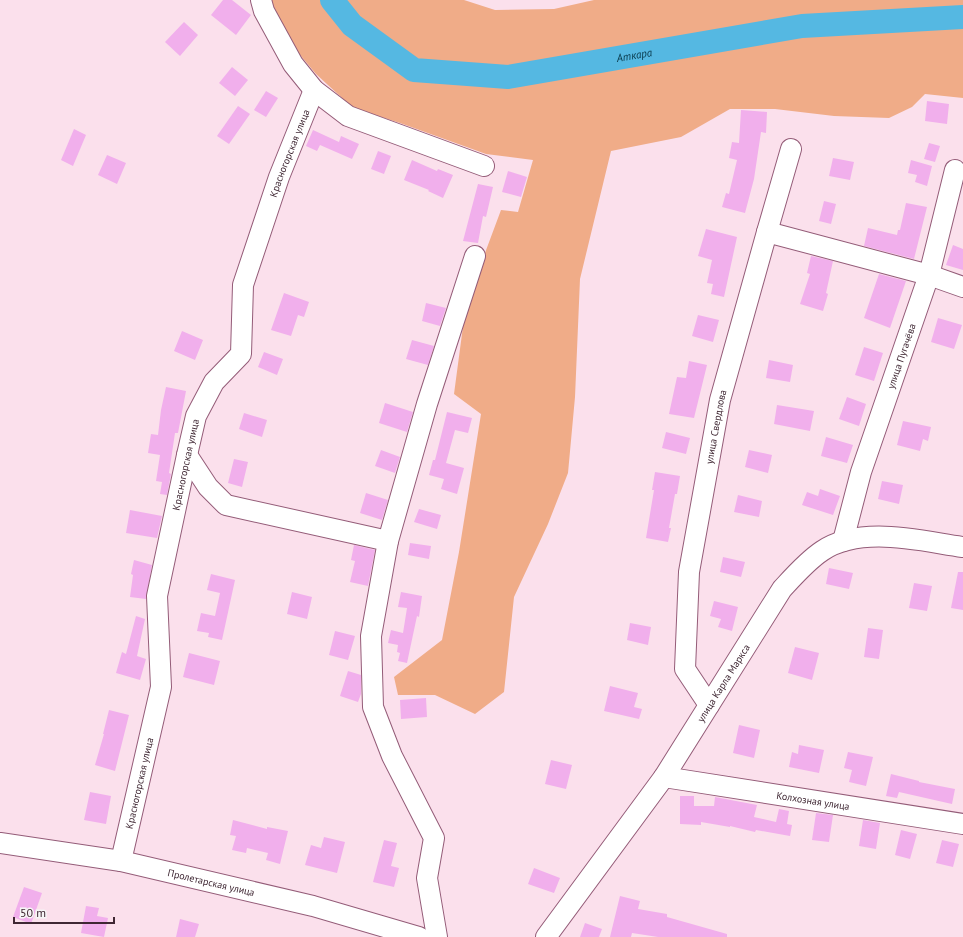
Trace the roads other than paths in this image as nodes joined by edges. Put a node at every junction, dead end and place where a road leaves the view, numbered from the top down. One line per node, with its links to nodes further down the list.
1 (261, 0): 2 (street)
2 (314, 90): 4 (street); 10 (street, Красногорская улица)
3 (791, 149): 6 (street, улица Свердлова)
4 (484, 166)
5 (955, 170): 8 (street, улица Пугачёва)
6 (767, 232): 8 (street); 14 (street, улица Свердлова)
7 (475, 256): 12 (street)
8 (929, 275): 9 (street); 11 (street, улица Пугачёва)
9 (963, 287)
10 (187, 455): 12 (street); 18 (street, Красногорская улица)
11 (843, 541): 13 (street, улица Карла Маркса); 14 (street, улица Карла Маркса)
12 (388, 542): 21 (street)
13 (963, 547)
14 (710, 705): 15 (street, улица Карла Маркса)
15 (664, 777): 16 (street, Колхозная улица); 19 (street, улица Карла Маркса)
16 (963, 824)
17 (0, 843): 18 (street, Пролетарская улица)
18 (121, 861): 20 (street, Пролетарская улица)
19 (552, 936)
20 (419, 937)
21 (437, 937)

